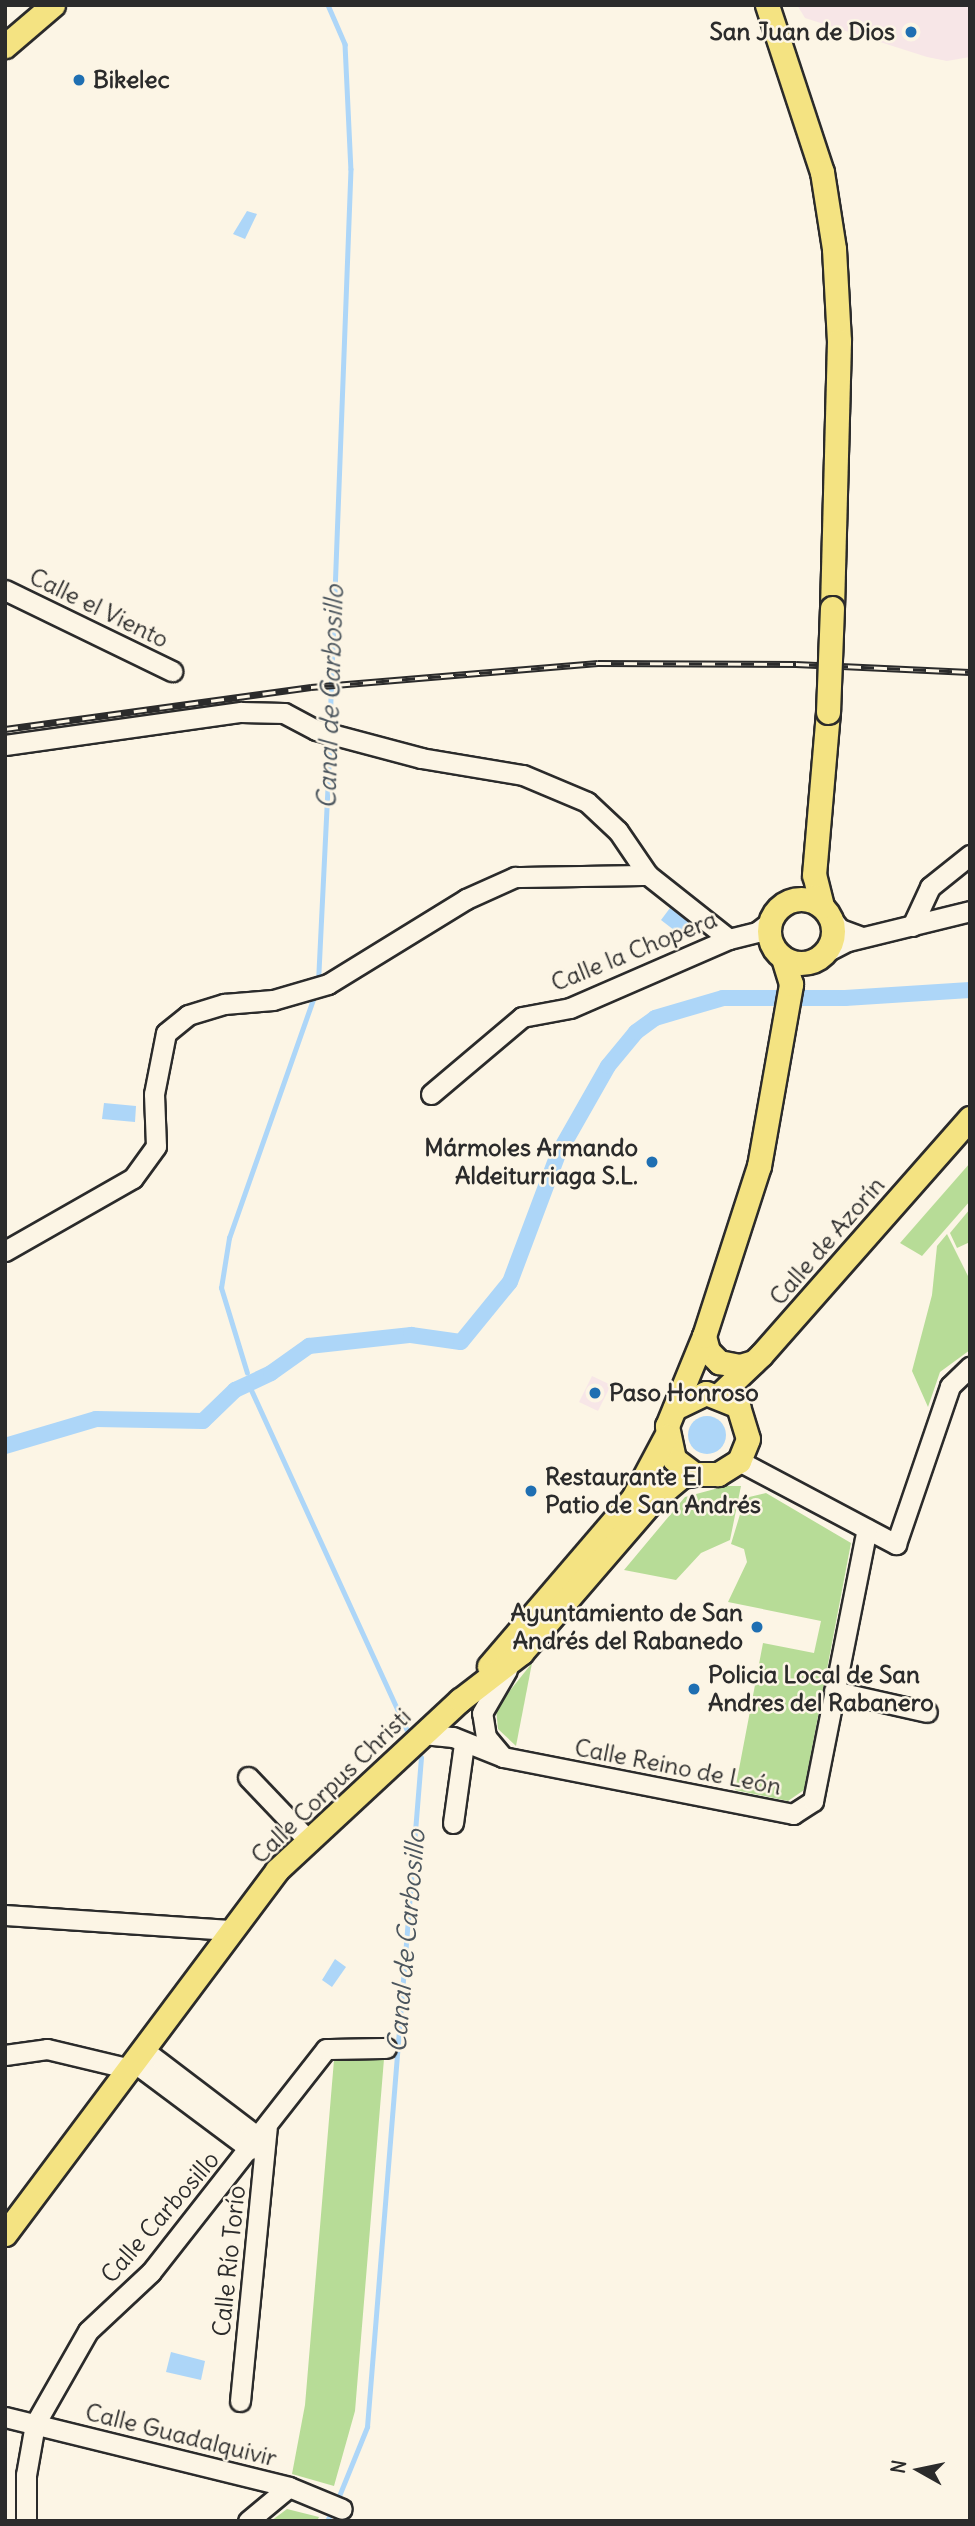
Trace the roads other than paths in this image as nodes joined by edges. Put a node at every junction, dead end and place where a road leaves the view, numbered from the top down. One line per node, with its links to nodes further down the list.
1 (53, 5): 3 (main road)
2 (767, 5): 9 (main road, bridge)
3 (5, 46)
4 (5, 590): 5 (street, Calle el Viento)
5 (172, 671)
6 (5, 745): 8 (street)
7 (970, 855): 13 (street)
8 (648, 875): 15 (street); 22 (street)
9 (814, 875): 10 (main road); 11 (main road)
10 (788, 901): 11 (main road); 16 (main road)
11 (826, 912): 14 (street); 17 (main road)
12 (969, 913): 13 (street)
13 (912, 926): 14 (street)
14 (862, 937): 17 (street)
15 (729, 939): 16 (street, Calle la Chopera); 19 (street, Calle la Chopera)
16 (770, 939): 17 (main road); 18 (main road)
17 (817, 957): 18 (main road)
18 (789, 994): 23 (main road)
19 (431, 1094)
20 (970, 1118): 24 (main road, Calle de Azorín)
21 (970, 1139): 28 (main road, Calle de Azorín)
22 (5, 1251)
23 (704, 1336): 24 (main road); 26 (main road); 27 (main road)
24 (753, 1362): 26 (main road, Calle de Azorín)
25 (970, 1367): 32 (street)
26 (718, 1394): 27 (main road); 28 (main road)
27 (675, 1408): 29 (main road)
28 (744, 1416): 30 (main road)
29 (666, 1436): 31 (main road); 35 (main road, Calle Corpus Christi)
30 (738, 1461): 31 (main road); 32 (street)
31 (694, 1474): 33 (main road, Calle Corpus Christi)
32 (867, 1529): 34 (street, Calle Reino de León)
33 (521, 1653): 35 (main road, Calle Corpus Christi); 39 (street)
34 (834, 1691): 36 (street); 39 (street, Calle Reino de León)
35 (460, 1700): 37 (main road, Calle Corpus Christi)
36 (927, 1712)
37 (417, 1739): 38 (street, Calle Reino de León); 42 (main road, Calle Corpus Christi)
38 (464, 1744): 39 (street, Calle Reino de León); 41 (street)
39 (503, 1757)
40 (248, 1777): 42 (street)
41 (453, 1823)
42 (307, 1839): 44 (main road, Calle Corpus Christi)
43 (5, 1915): 44 (street)
44 (232, 1930): 47 (main road, Calle Corpus Christi)
45 (386, 2048): 48 (street, Calle Carbosillo)
46 (5, 2054): 47 (street)
47 (136, 2061): 48 (street); 49 (main road, Calle Corpus Christi)
48 (258, 2138): 50 (street, Calle Río Torío); 52 (street, Calle Carbosillo)
49 (5, 2234)
50 (240, 2401)
51 (5, 2417): 52 (street, Calle Guadalquivir)
52 (35, 2424): 53 (street, Calle Guadalquivir); 55 (street, Calle Carbosillo)
53 (289, 2487): 54 (street, Calle Guadalquivir); 56 (street)
54 (333, 2506)
55 (26, 2521)
56 (248, 2521)

